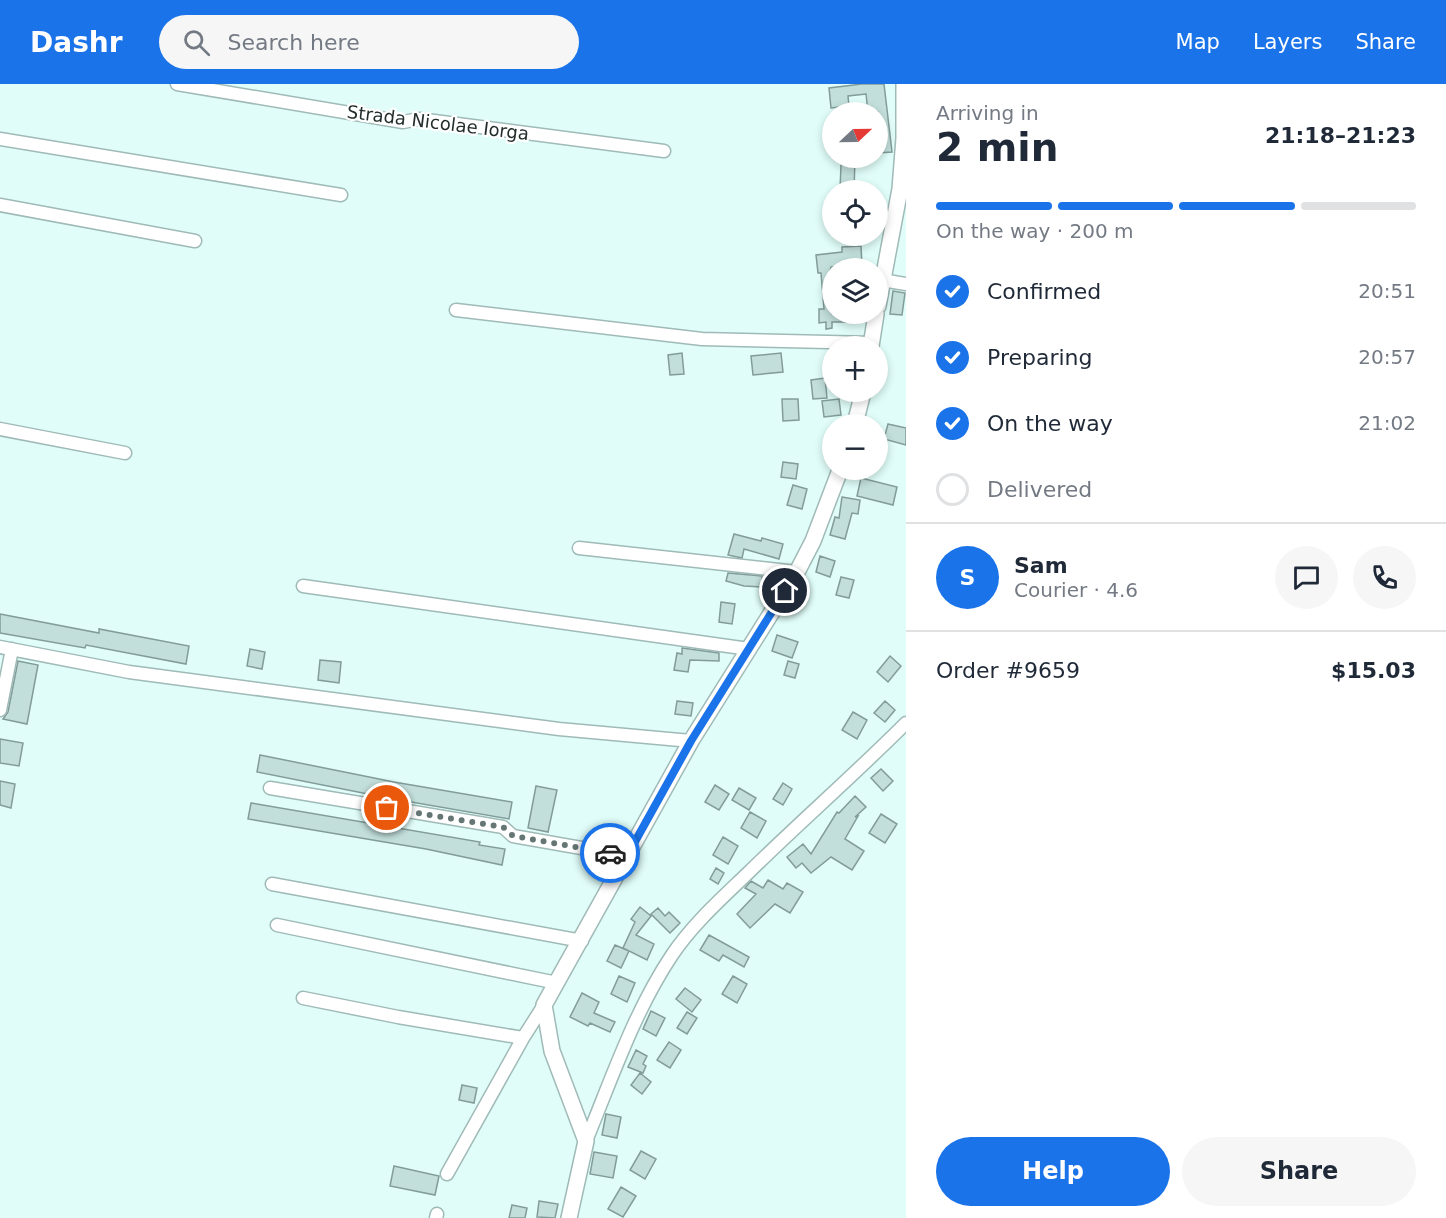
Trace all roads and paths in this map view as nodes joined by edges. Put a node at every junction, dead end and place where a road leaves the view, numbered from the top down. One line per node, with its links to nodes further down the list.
1 (177, 84): 4 (street, Strada Nicolae Iorga)
2 (904, 84): 8 (street)
3 (0, 139): 5 (street)
4 (664, 151)
5 (341, 195)
6 (0, 205): 7 (street)
7 (195, 241)
8 (886, 258)
9 (888, 281): 10 (street)
10 (906, 284)
11 (456, 310): 12 (street)
12 (822, 343)
13 (0, 429): 14 (street)
14 (125, 453)
15 (836, 480): 17 (street)
16 (579, 548): 17 (street)
17 (797, 572): 20 (street)
18 (303, 586): 20 (street)
19 (6, 648): 21 (street); 23 (street)
20 (749, 649): 23 (street)
21 (0, 710)
22 (906, 723): 33 (street)
23 (691, 741): 25 (street)
24 (270, 789): 25 (street)
25 (627, 856): 28 (street)
26 (272, 884): 28 (street)
27 (277, 925): 29 (street)
28 (582, 941): 29 (street)
29 (557, 983): 31 (street)
30 (303, 998): 32 (street)
31 (544, 1005): 32 (street); 33 (street)
32 (523, 1038): 34 (street)
33 (586, 1141): 35 (street)
34 (447, 1174)
35 (569, 1218)

